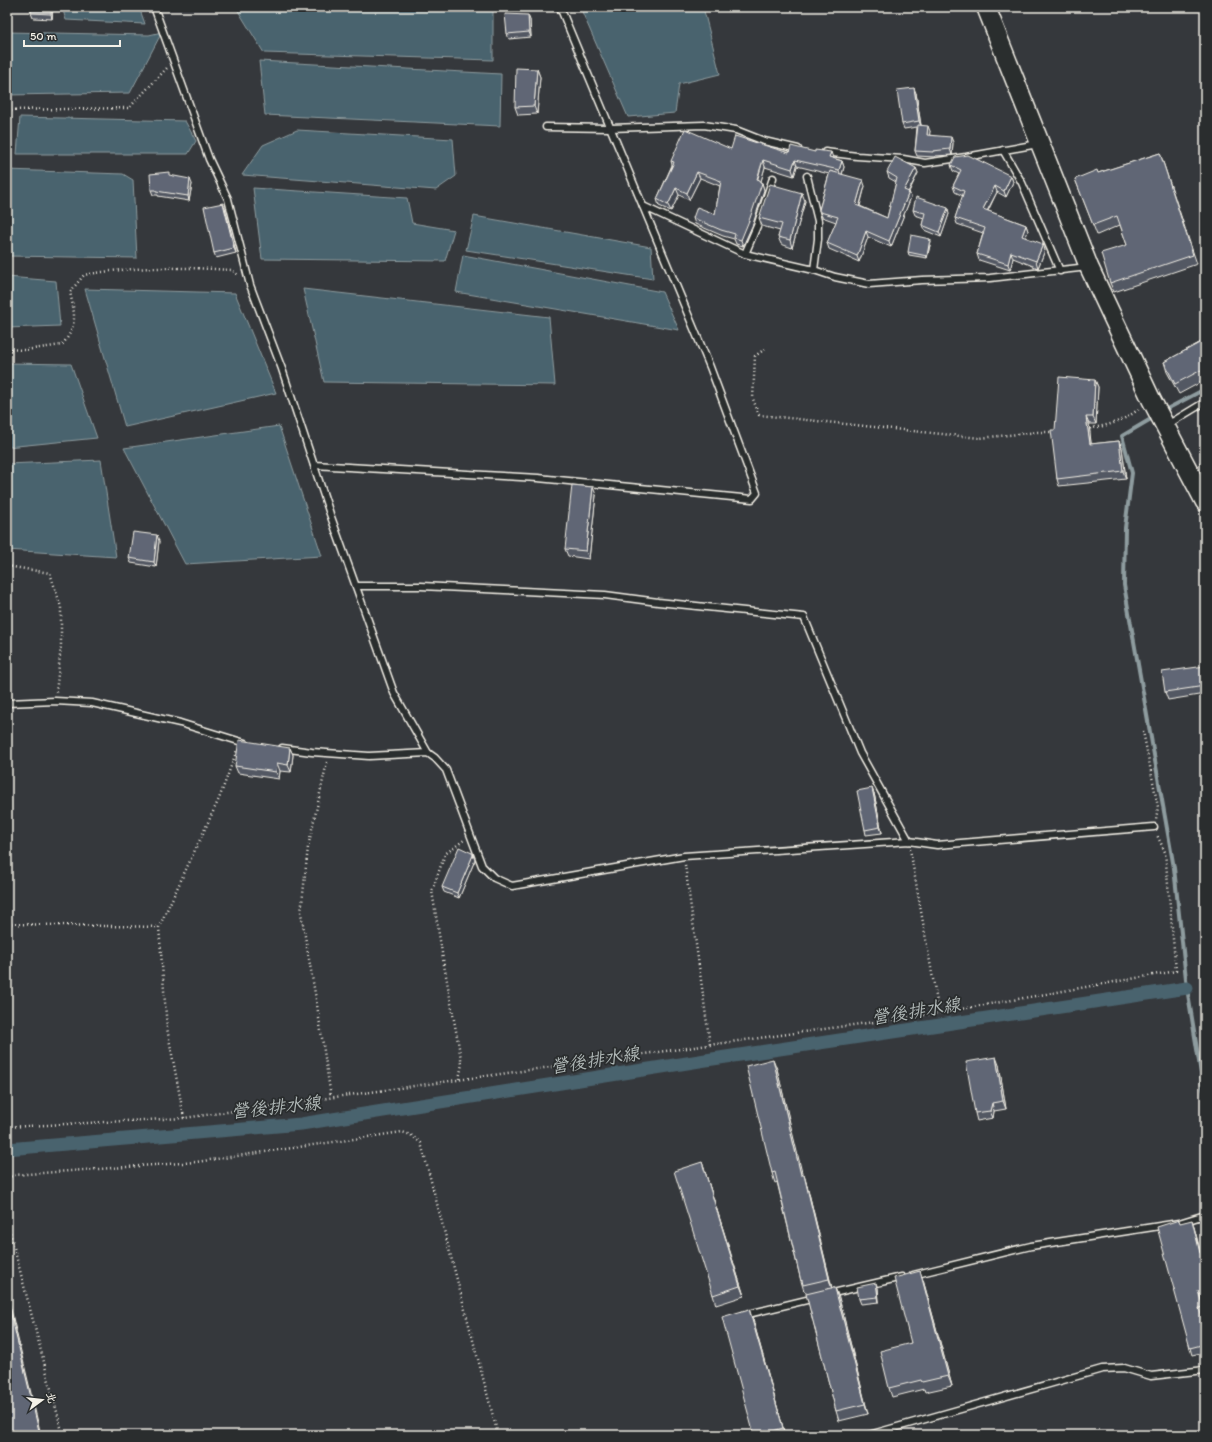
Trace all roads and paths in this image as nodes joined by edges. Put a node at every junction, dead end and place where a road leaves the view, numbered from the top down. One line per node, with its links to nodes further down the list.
1 (154, 7): 4 (lane)
2 (560, 7): 7 (lane)
3 (986, 7): 8 (main road)
4 (173, 62): 5 (path); 19 (lane)
5 (7, 110)
6 (546, 126): 7 (lane)
7 (610, 128): 9 (lane); 14 (lane)
8 (1041, 144): 10 (lane); 16 (main road)
9 (801, 150)
10 (1003, 150): 11 (lane); 18 (lane)
11 (816, 151)
12 (807, 176): 17 (lane)
13 (773, 178): 15 (lane)
14 (643, 206): 15 (lane); 27 (lane)
15 (744, 254): 17 (lane)
16 (1089, 267): 18 (lane); 22 (main road)
17 (814, 270): 18 (lane)
18 (1060, 271)
19 (250, 285): 20 (path); 27 (lane)
20 (7, 349)
21 (765, 349): 26 (path)
22 (1151, 399): 24 (main road); 25 (path)
23 (1205, 402): 24 (lane)
24 (1165, 426): 28 (main road)
25 (1084, 429)
26 (1056, 432)
27 (314, 465): 30 (lane)
28 (1205, 502)
29 (7, 566): 31 (path)
30 (356, 586): 38 (lane); 41 (lane)
31 (55, 701): 32 (lane); 34 (lane)
32 (7, 703)
33 (1143, 731): 39 (path)
34 (240, 742): 35 (lane); 44 (path)
35 (255, 744)
36 (276, 747): 37 (lane)
37 (329, 753): 38 (lane); 48 (path)
38 (428, 753): 40 (lane)
39 (1154, 827): 41 (lane); 45 (path)
40 (470, 835): 42 (lane); 47 (path)
41 (909, 841): 42 (lane); 45 (path)
42 (684, 856): 46 (path)
43 (7, 924): 44 (path)
44 (159, 927): 49 (path)
45 (939, 1013): 46 (path)
46 (710, 1045): 47 (path)
47 (459, 1079): 48 (path)
48 (331, 1097): 49 (path)
49 (184, 1118): 50 (path)
50 (7, 1127)
51 (7, 1178): 57 (path)
52 (1205, 1215): 54 (lane)
53 (7, 1222): 56 (path)
54 (734, 1317)
55 (1205, 1370): 58 (lane)
56 (63, 1435)
57 (498, 1435)
58 (869, 1435)

